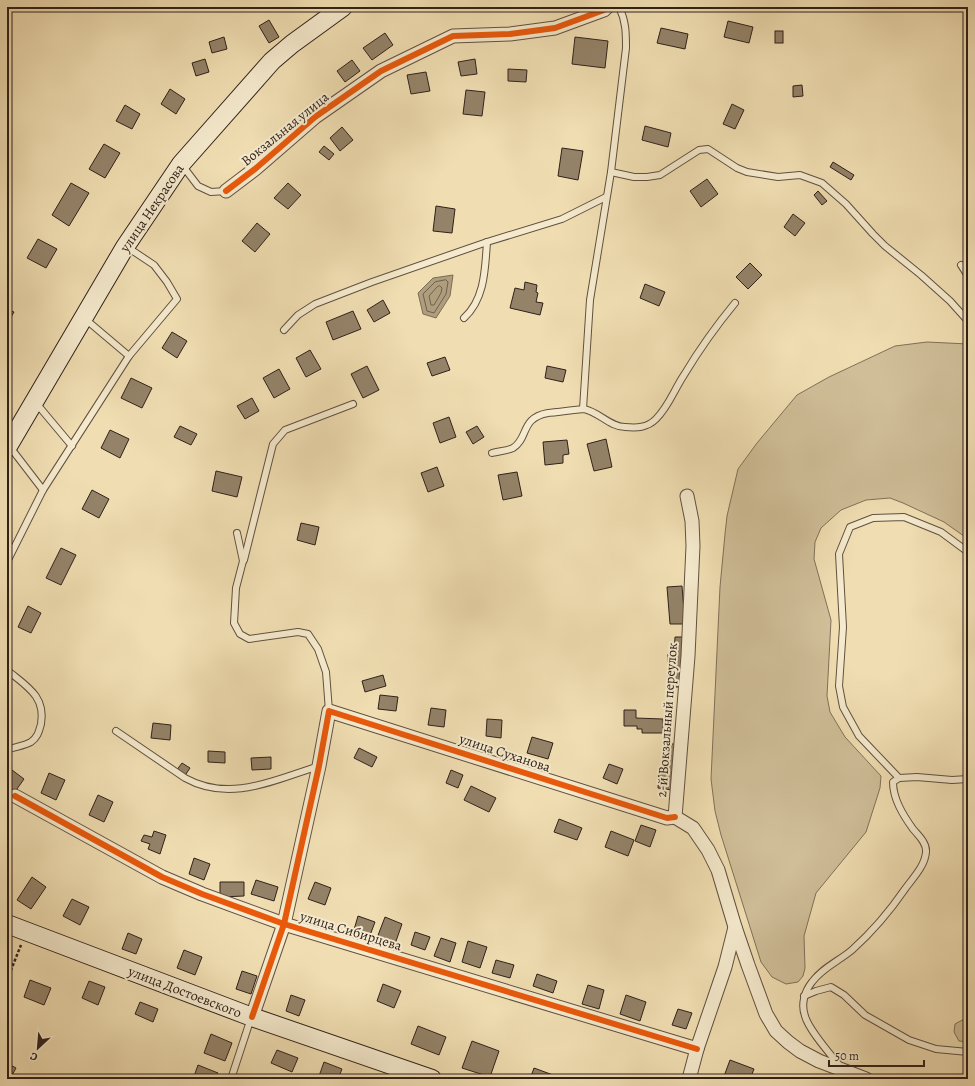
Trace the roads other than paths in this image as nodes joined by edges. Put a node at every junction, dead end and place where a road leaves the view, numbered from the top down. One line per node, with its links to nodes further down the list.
1 (343, 7): 4 (main road, улица Некрасова)
2 (608, 7): 6 (street, Вокзальная улица)
3 (620, 7): 5 (lane)
4 (181, 164): 6 (lane); 9 (main road, улица Некрасова)
5 (611, 172): 7 (lane); 15 (lane)
6 (226, 191)
7 (606, 198): 8 (lane); 20 (lane)
8 (488, 242): 14 (lane); 16 (lane)
9 (125, 246): 13 (main road, улица Некрасова); 17 (lane)
10 (961, 265): 11 (lane)
11 (968, 276)
12 (735, 303): 20 (lane)
13 (83, 317): 17 (lane); 18 (main road, улица Некрасова)
14 (464, 318)
15 (968, 321)
16 (284, 330)
17 (129, 356): 22 (lane)
18 (34, 401): 21 (main road, улица Некрасова); 22 (lane)
19 (353, 404): 28 (lane)
20 (583, 409): 23 (lane)
21 (8, 446): 24 (lane)
22 (72, 446): 24 (lane)
23 (492, 453)
24 (43, 490): 29 (lane)
25 (687, 496): 38 (street, 2-й Вокзальный переулок)
26 (237, 533): 28 (lane)
27 (968, 552): 35 (lane)
28 (244, 561): 31 (lane)
29 (7, 562)
30 (7, 670): 33 (lane)
31 (329, 711): 34 (street); 38 (street, улица Суханова)
32 (116, 731): 34 (lane)
33 (7, 750)
34 (319, 766): 40 (street)
35 (899, 778): 36 (lane); 42 (lane)
36 (968, 779)
37 (15, 796): 40 (street, улица Сибирцева)
38 (675, 817): 41 (street, 2-й Вокзальный переулок)
39 (7, 924): 43 (main road, улица Достоевского)
40 (284, 924): 43 (street); 44 (street, улица Сибирцева)
41 (735, 927): 44 (street); 46 (street, 2-й Вокзальный переулок)
42 (804, 996): 45 (lane); 46 (lane)
43 (252, 1017): 47 (lane); 48 (main road, улица Достоевского)
44 (697, 1050): 49 (street)
45 (968, 1052)
46 (842, 1075): 50 (street, 2-й Вокзальный переулок)
47 (231, 1079)
48 (432, 1079)
49 (689, 1079)
50 (866, 1079)

